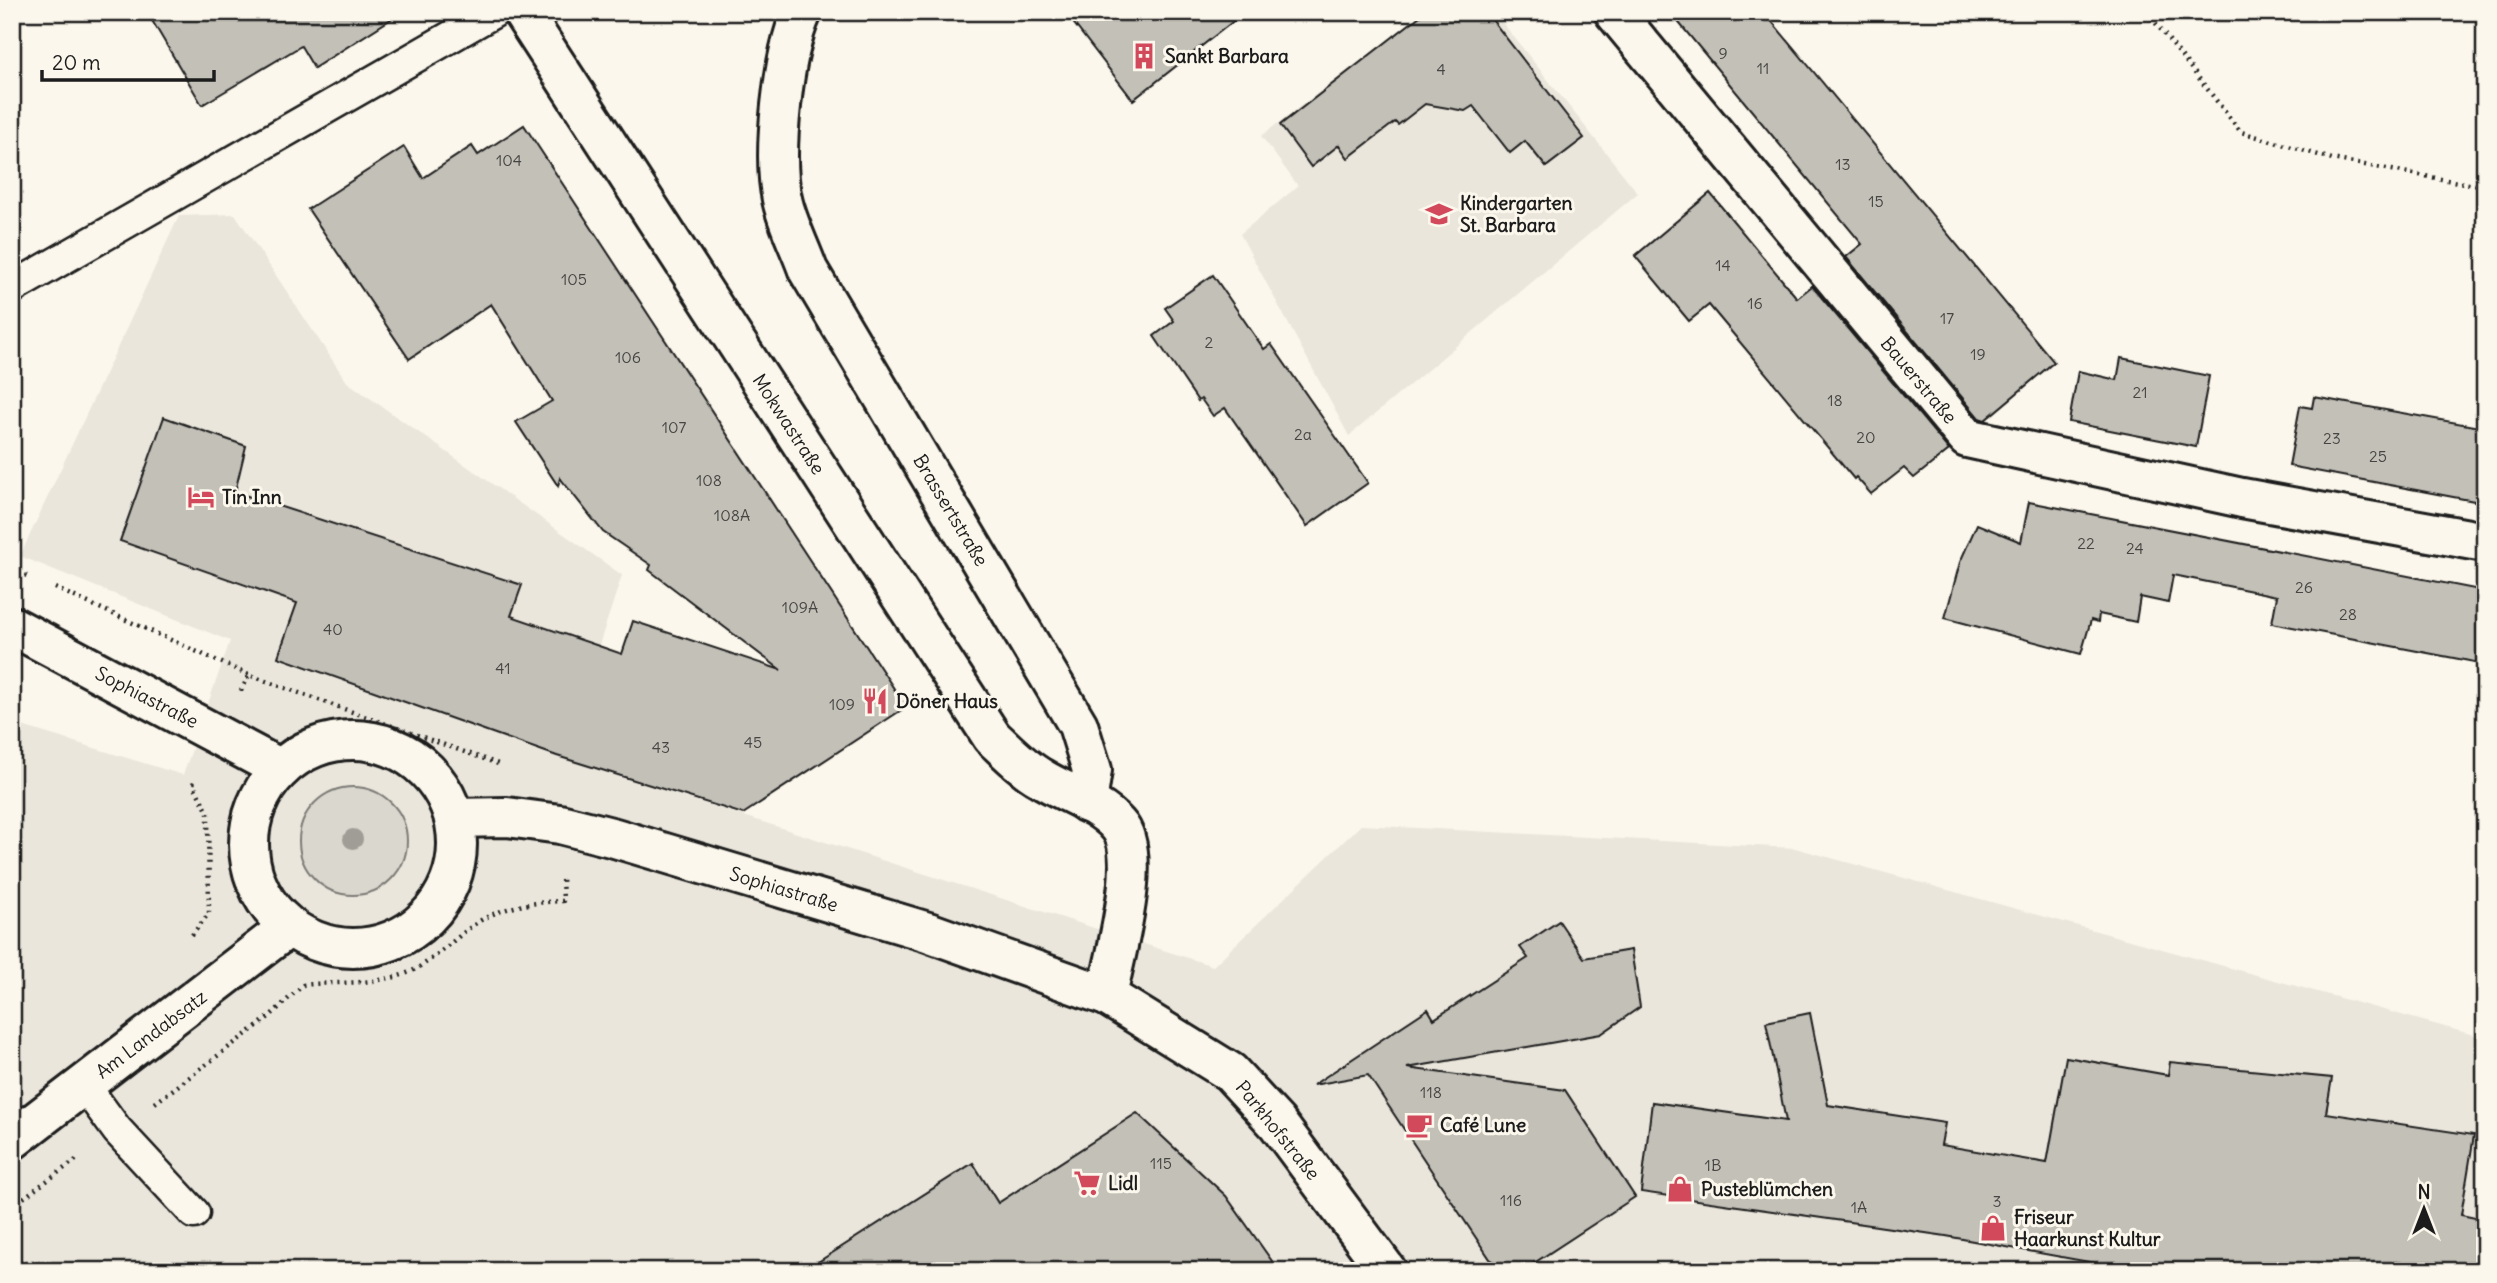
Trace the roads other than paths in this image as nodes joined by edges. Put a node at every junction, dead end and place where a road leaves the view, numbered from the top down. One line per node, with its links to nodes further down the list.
1 (494, 12): 5 (lane)
2 (522, 12): 9 (street, Mokwastraße)
3 (802, 12): 9 (street, Brassertstraße)
4 (1614, 12): 6 (street, Bauerstraße)
5 (12, 288)
6 (2485, 542)
7 (12, 626): 8 (street, Sophiastraße)
8 (281, 769): 10 (street); 11 (street)
9 (1087, 803): 12 (street)
10 (454, 817): 11 (street); 12 (street, Sophiastraße)
11 (289, 928): 13 (street, Am Landabsatz)
12 (1107, 996): 16 (street, Parkhofstraße)
13 (84, 1085): 14 (street, Am Landabsatz); 15 (lane)
14 (12, 1140)
15 (194, 1213)
16 (1387, 1271)

